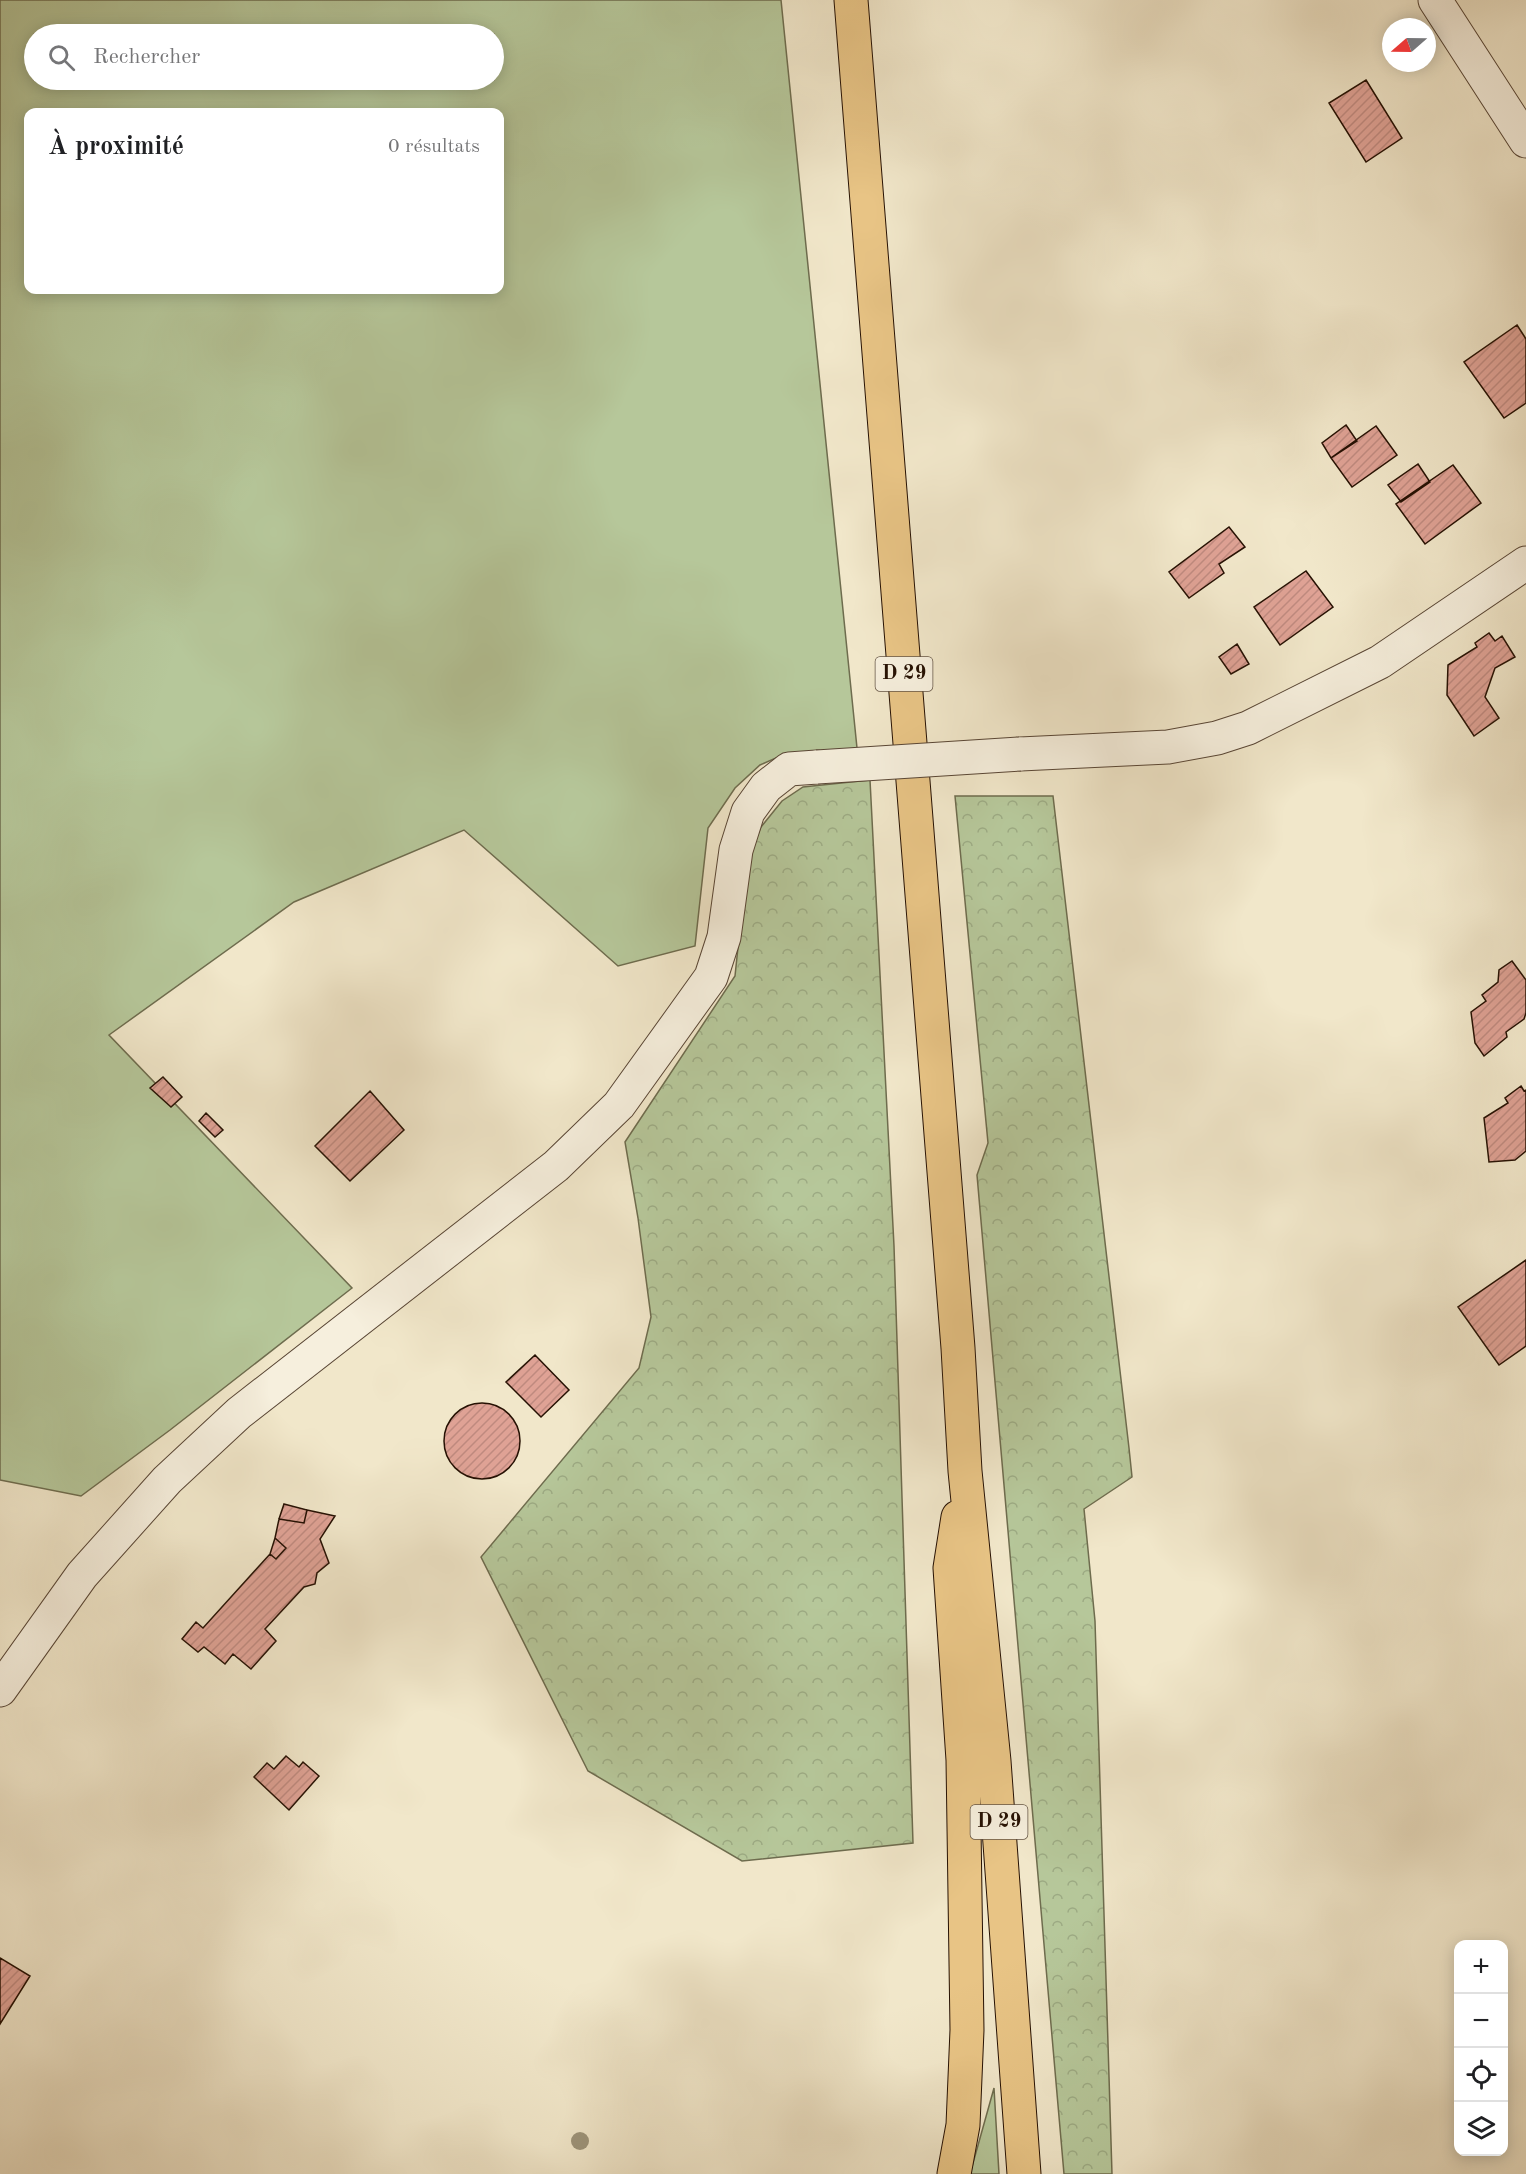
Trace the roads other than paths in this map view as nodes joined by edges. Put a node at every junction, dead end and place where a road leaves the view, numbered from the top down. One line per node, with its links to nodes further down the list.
1 (851, 0): 5 (main road, D 29)
2 (1435, 0): 3 (street)
3 (1526, 141)
4 (1526, 562): 6 (street, bridge)
5 (964, 1471): 7 (main road); 8 (main road, D 29)
6 (0, 1690)
7 (954, 2174)
8 (1024, 2174)

